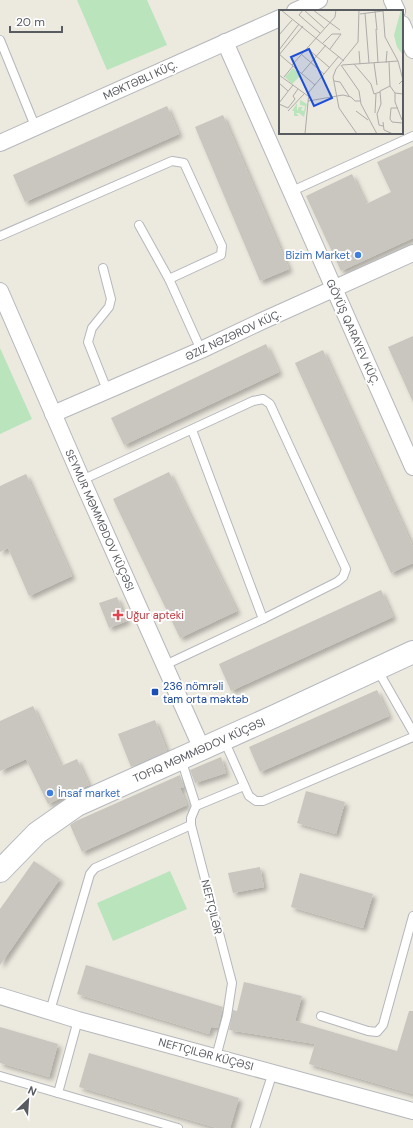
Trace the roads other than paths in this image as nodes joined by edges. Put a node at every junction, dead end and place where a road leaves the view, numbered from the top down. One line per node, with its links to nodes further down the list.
1 (319, 0): 3 (street)
2 (392, 0): 4 (street)
3 (297, 10)
4 (397, 10)
5 (279, 18): 8 (street, MƏKTƏBLI KÜÇ.)
6 (403, 26): 9 (street)
7 (0, 40): 10 (lane)
8 (225, 42): 10 (street, MƏKTƏBLI KÜÇ.); 13 (street, GÖYÜŞ QARAYEV KÜÇ.)
9 (413, 50)
10 (35, 126): 12 (street, MƏKTƏBLI KÜÇ.)
11 (413, 136): 13 (lane)
12 (0, 143)
13 (290, 192): 19 (street, GÖYÜŞ QARAYEV KÜÇ.)
14 (139, 225): 18 (lane)
15 (0, 236): 18 (lane)
16 (413, 253): 19 (street, ƏZIZ NƏZƏROV KÜÇ.)
17 (103, 268): 22 (lane)
18 (169, 279): 21 (lane)
19 (334, 289): 21 (street, ƏZIZ NƏZƏROV KÜÇ.); 25 (street, GÖYÜŞ QARAYEV KÜÇ.)
20 (0, 291): 23 (street, SEYMUR MƏMMƏDOV KÜÇƏSI)
21 (201, 350): 22 (street, ƏZIZ NƏZƏROV KÜÇ.)
22 (107, 390): 23 (street, ƏZIZ NƏZƏROV KÜÇ.)
23 (53, 414): 26 (street, SEYMUR MƏMMƏDOV KÜÇƏSI)
24 (192, 430): 26 (lane); 27 (lane); 27 (lane)
25 (413, 467)
26 (82, 480): 29 (street, SEYMUR MƏMMƏDOV KÜÇƏSI)
27 (263, 619): 29 (lane)
28 (413, 652): 30 (street, TOFIQ MƏMMƏDOV KÜÇƏSI)
29 (165, 665): 34 (street, SEYMUR MƏMMƏDOV KÜÇƏSI)
30 (377, 668): 31 (lane); 33 (street, TOFIQ MƏMMƏDOV KÜÇƏSI)
31 (413, 732)
32 (413, 736): 36 (lane)
33 (224, 740): 34 (street, TOFIQ MƏMMƏDOV KÜÇƏSI); 36 (lane)
34 (202, 749): 35 (street, TOFIQ MƏMMƏDOV KÜÇƏSI)
35 (181, 759): 37 (lane); 39 (street, TOFIQ MƏMMƏDOV KÜÇƏSI)
36 (244, 786): 37 (lane)
37 (196, 806): 38 (lane, NEFTÇILƏR)
38 (191, 825): 42 (lane); 45 (lane, NEFTÇILƏR)
39 (0, 871)
40 (413, 916): 43 (lane)
41 (0, 996): 42 (street, NEFTÇILƏR KÜÇƏSI)
42 (50, 1011): 44 (street, NEFTÇILƏR KÜÇƏSI)
43 (321, 1016)
44 (78, 1020): 45 (street, NEFTÇILƏR KÜÇƏSI); 48 (lane)
45 (216, 1057): 46 (street, NEFTÇILƏR KÜÇƏSI)
46 (273, 1072): 49 (street, NEFTÇILƏR KÜÇƏSI); 52 (lane)
47 (0, 1076): 48 (lane)
48 (58, 1093): 50 (lane)
49 (413, 1111)
50 (151, 1124): 51 (lane)
51 (178, 1128)
52 (255, 1128)

